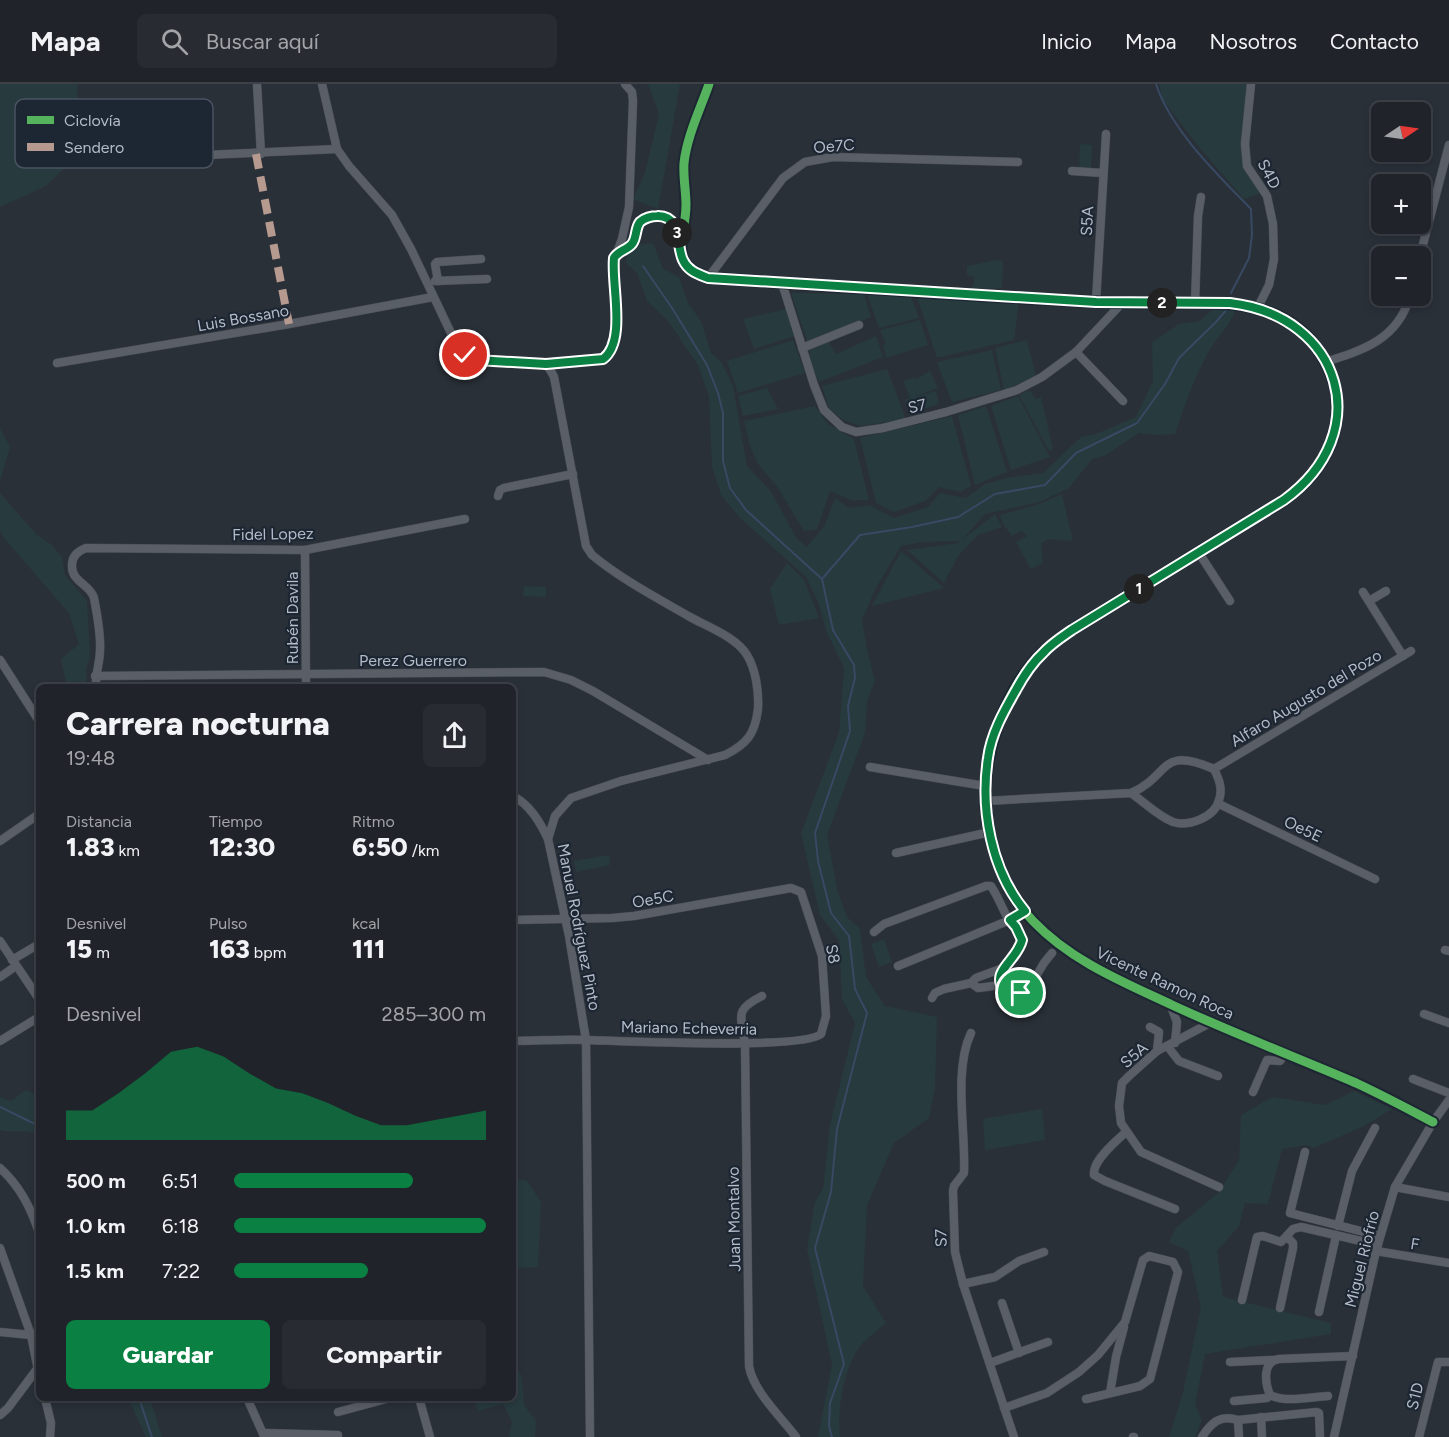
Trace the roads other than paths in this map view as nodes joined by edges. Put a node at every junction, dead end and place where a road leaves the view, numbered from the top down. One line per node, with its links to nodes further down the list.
1 (257, 84): 9 (street)
2 (322, 84): 8 (street)
3 (625, 84): 17 (street)
4 (709, 84): 15 (street)
5 (1251, 84): 29 (street, S4D)
6 (1105, 138): 13 (street, S5A)
7 (1449, 145): 16 (street)
8 (337, 149): 9 (street); 22 (street)
9 (261, 153): 10 (street)
10 (213, 155)
11 (1018, 162): 19 (street, Oe7C)
12 (1072, 171): 13 (street)
13 (1103, 173): 25 (street, S5A)
14 (1201, 197): 27 (street)
15 (680, 242): 17 (street); 19 (street)
16 (1423, 246)
17 (616, 255): 35 (street)
18 (482, 259): 21 (street)
19 (708, 278): 23 (street, Vicente Ramon Roca)
20 (487, 279): 21 (street)
21 (438, 281): 22 (street)
22 (426, 282): 24 (street)
23 (782, 283): 25 (street, Vicente Ramon Roca); 31 (street, S7)
24 (433, 297): 34 (street, Luis Bossano); 35 (street)
25 (1096, 302): 26 (street, Vicente Ramon Roca)
26 (1123, 302): 27 (street, Vicente Ramon Roca); 32 (street, S7)
27 (1195, 303): 29 (street, Vicente Ramon Roca)
28 (1406, 306): 33 (street)
29 (1257, 309): 33 (street, Vicente Ramon Roca)
30 (859, 325): 31 (street)
31 (802, 348): 32 (street, S7)
32 (1076, 352): 36 (street)
33 (1325, 362): 41 (street, Vicente Ramon Roca)
34 (57, 363)
35 (546, 364): 37 (street, Manuel Rodríguez Pinto)
36 (1123, 401)
37 (573, 474): 38 (street); 54 (street, Manuel Rodríguez Pinto)
38 (498, 496)
39 (465, 519): 40 (street, Fidel Lopez)
40 (306, 550): 49 (street, Rubén Davila); 50 (street, Fidel Lopez)
41 (1199, 553): 44 (street); 57 (street, Vicente Ramon Roca)
42 (1386, 591): 45 (street)
43 (1362, 592): 45 (street)
44 (1230, 602)
45 (1368, 602): 47 (street)
46 (1412, 651): 47 (street, Alfaro Augusto del Pozo)
47 (1402, 656): 56 (street, Alfaro Augusto del Pozo)
48 (0, 660): 53 (street)
49 (306, 673): 50 (street, Perez Guerrero); 52 (street, Rubén Davila); 54 (street, Perez Guerrero)
50 (95, 676): 51 (street)
51 (96, 684)
52 (306, 684)
53 (36, 715)
54 (708, 760): 64 (street, Manuel Rodríguez Pinto)
55 (870, 767): 57 (street)
56 (1214, 769): 58 (street); 61 (street)
57 (985, 786): 60 (street, Vicente Ramon Roca)
58 (1131, 793): 60 (street); 61 (street)
59 (516, 798): 64 (street)
60 (986, 801): 63 (street, Vicente Ramon Roca)
61 (1219, 804): 67 (street, Oe5E)
62 (36, 816): 65 (street)
63 (990, 832): 66 (street); 69 (street, Vicente Ramon Roca)
64 (548, 839): 71 (street, Manuel Rodríguez Pinto)
65 (0, 841)
66 (896, 853)
67 (1375, 879)
68 (797, 888): 71 (street, Oe5C); 92 (street, S8)
69 (1025, 911): 72 (street); 86 (street, Vicente Ramon Roca)
70 (516, 920): 71 (street, Oe5C)
71 (565, 920): 94 (street, Manuel Rodríguez Pinto)
72 (1010, 920): 73 (street); 78 (street); 79 (street)
73 (874, 932)
74 (0, 941): 77 (street)
75 (36, 946): 77 (street)
76 (1052, 953): 82 (street)
77 (14, 963): 80 (street); 83 (street)
78 (898, 966)
79 (1003, 968): 81 (street); 82 (street)
80 (0, 977)
81 (970, 984): 82 (street); 85 (street)
82 (1001, 985)
83 (36, 995)
84 (762, 996): 97 (street, Juan Montalvo)
85 (932, 998)
86 (1170, 1004): 89 (street, Vicente Ramon Roca); 98 (street)
87 (1424, 1014): 90 (street)
88 (36, 1019): 95 (street)
89 (1210, 1023): 98 (street, S5A); 100 (street, Vicente Ramon Roca)
90 (1449, 1023)
91 (1150, 1027): 99 (street)
92 (824, 1029): 97 (street, Mariano Echeverria)
93 (970, 1033): 124 (street, S7)
94 (586, 1040): 96 (street, Mariano Echeverria); 97 (street, Mariano Echeverria); 161 (street, Manuel Rodríguez Pinto)
95 (0, 1041)
96 (516, 1041)
97 (745, 1044): 162 (street, Juan Montalvo)
98 (1171, 1045): 99 (street, S5A); 101 (street)
99 (1157, 1051): 108 (street, S5A)
100 (1286, 1054): 103 (street); 106 (street, Vicente Ramon Roca)
101 (1218, 1076)
102 (1413, 1079): 104 (street)
103 (1253, 1092)
104 (1449, 1093)
105 (1449, 1100): 106 (street, Miguel Riofrío)
106 (1433, 1122): 111 (street, Miguel Riofrío)
107 (1375, 1128): 116 (street)
108 (1126, 1132): 112 (street, S5A); 114 (street)
109 (1305, 1152): 116 (street)
110 (0, 1168): 115 (street)
111 (1395, 1187): 113 (street); 118 (street, Miguel Riofrío)
112 (1219, 1188)
113 (1449, 1197)
114 (1175, 1209)
115 (36, 1224)
116 (1338, 1226): 118 (street)
117 (1336, 1236): 119 (street, F); 121 (street, F); 128 (street)
118 (1380, 1236): 121 (street, Miguel Riofrío)
119 (1287, 1237): 125 (street, F); 127 (street)
120 (0, 1248): 131 (street)
121 (1377, 1248): 123 (street, F); 135 (street, Miguel Riofrío)
122 (1044, 1252): 124 (street)
123 (1449, 1263)
124 (963, 1284): 140 (street, S7)
125 (1242, 1300)
126 (1002, 1303): 134 (street)
127 (1280, 1308)
128 (1319, 1312)
129 (1125, 1322): 133 (street); 136 (street); 142 (street)
130 (0, 1332): 131 (street)
131 (35, 1334)
132 (1048, 1342): 134 (street)
133 (1102, 1349): 136 (street); 151 (street)
134 (1019, 1353): 140 (street)
135 (1353, 1356): 137 (street); 169 (street, Miguel Riofrío)
136 (1116, 1357): 142 (street)
137 (1272, 1360): 138 (street); 143 (street)
138 (1230, 1362)
139 (1449, 1362): 170 (street, S1D)
140 (990, 1363): 151 (street, S7)
141 (36, 1374): 153 (street)
142 (1110, 1393): 145 (street)
143 (1270, 1395): 144 (street); 150 (street)
144 (1328, 1396)
145 (1086, 1400)
146 (46, 1401): 159 (street)
147 (248, 1401): 157 (street)
148 (379, 1401): 152 (street)
149 (420, 1401): 160 (street)
150 (1234, 1401)
151 (1004, 1408): 163 (street, S7)
152 (338, 1412)
153 (0, 1415)
154 (1261, 1418): 155 (street); 167 (street); 168 (street)
155 (1238, 1420): 156 (street); 166 (street)
156 (1209, 1425): 164 (street); 165 (street)
157 (264, 1435): 158 (street)
158 (338, 1435)
159 (50, 1437)
160 (430, 1437)
161 (590, 1437)
162 (796, 1437)
163 (1014, 1437)
164 (1202, 1437)
165 (1210, 1437)
166 (1239, 1437)
167 (1262, 1437)
168 (1320, 1437)
169 (1334, 1437)
170 (1419, 1437)

